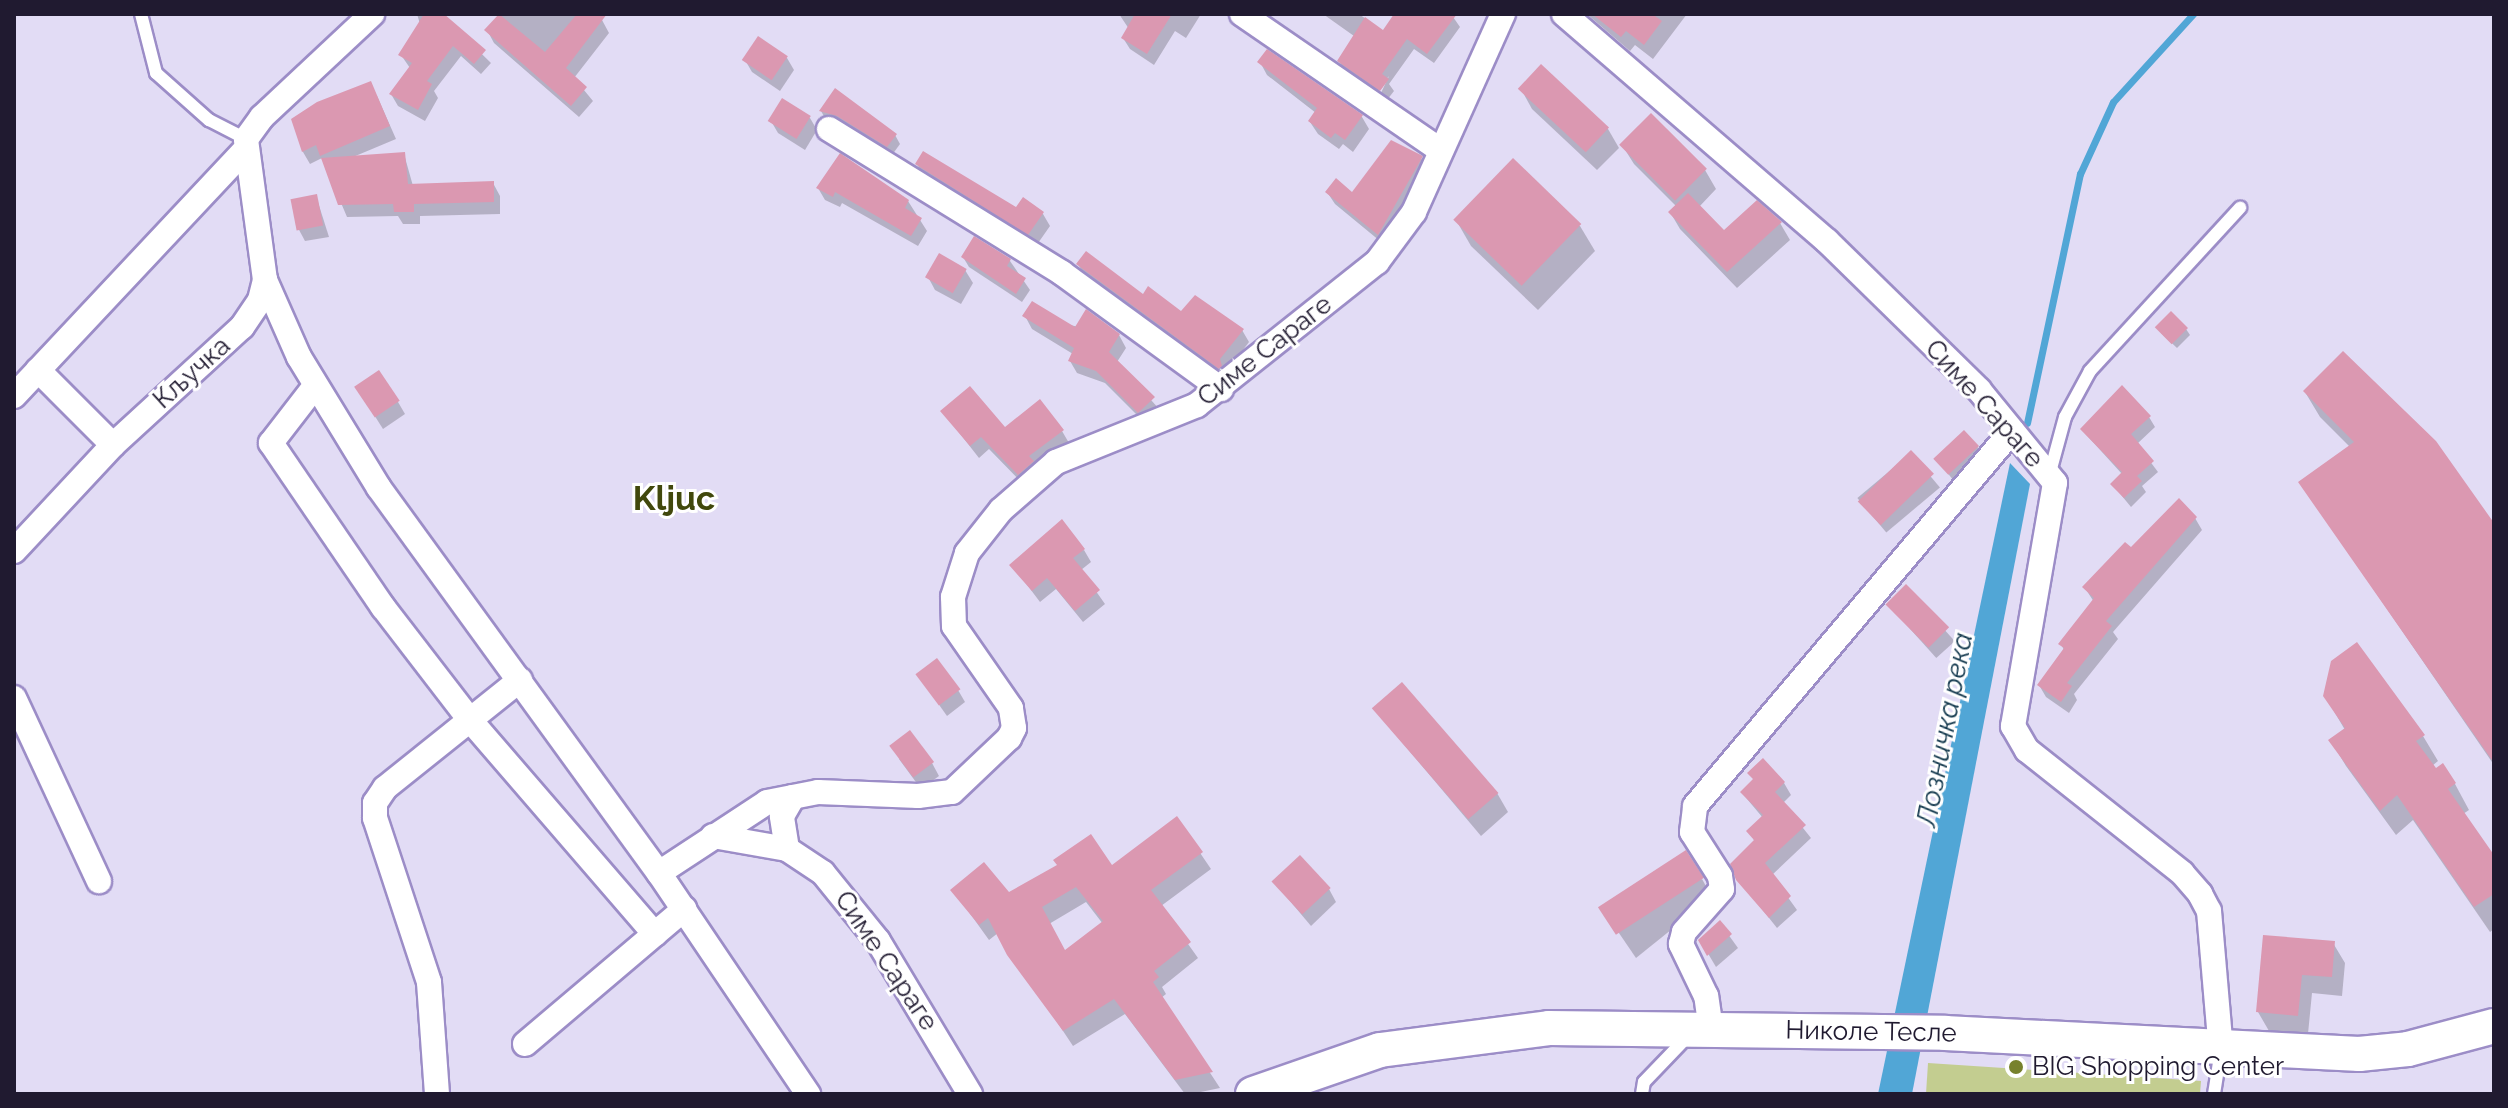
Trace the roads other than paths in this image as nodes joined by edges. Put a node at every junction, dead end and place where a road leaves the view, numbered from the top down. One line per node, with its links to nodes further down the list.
1 (141, 14): 7 (lane)
2 (372, 14): 7 (street)
3 (1242, 14): 8 (street)
4 (1503, 14): 8 (street, Симе Сараге)
5 (1564, 14): 15 (street, Симе Сараге)
6 (829, 129): 13 (street)
7 (245, 145): 10 (street); 11 (street)
8 (1440, 150): 13 (street, Симе Сараге)
9 (2240, 208): 17 (lane)
10 (265, 280): 12 (street); 16 (street, Кључка)
11 (38, 370): 14 (street); 16 (street)
12 (315, 386): 19 (street); 21 (street)
13 (1221, 389): 22 (street, Симе Сараге)
14 (14, 396)
15 (2012, 431): 17 (street, Симе Сараге); 30 (street)
16 (113, 445): 18 (street, Кључка)
17 (2049, 476): 32 (street, Симе Сараге)
18 (14, 551)
19 (520, 680): 21 (street); 25 (street)
20 (14, 698): 26 (street)
21 (470, 720): 28 (street); 34 (street)
22 (793, 797): 23 (street, Симе Сараге); 24 (street)
23 (713, 836): 24 (street, Симе Сараге); 25 (street, Симе Сараге)
24 (787, 849): 33 (street, Симе Сараге)
25 (659, 873): 27 (street)
26 (99, 881)
27 (684, 909): 28 (street); 35 (street)
28 (655, 934): 31 (street)
29 (2494, 1026): 32 (street, Николе Тесле)
30 (1702, 1030): 32 (street, Николе Тесле); 38 (street, Николе Тесле); 39 (lane)
31 (525, 1044)
32 (2221, 1050): 40 (lane)
33 (959, 1070): 36 (street); 37 (street)
34 (437, 1094)
35 (808, 1094)
36 (970, 1094)
37 (985, 1094)
38 (1253, 1094)
39 (1642, 1094)
40 (2214, 1094)

